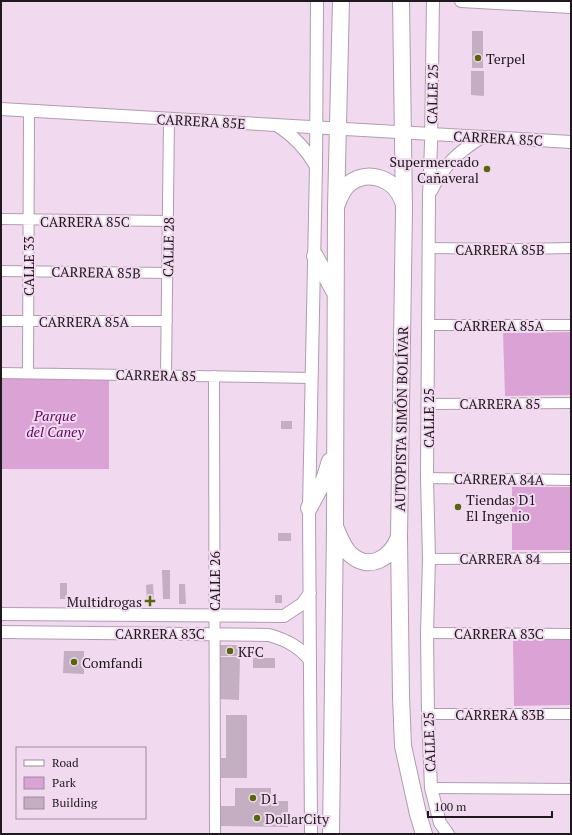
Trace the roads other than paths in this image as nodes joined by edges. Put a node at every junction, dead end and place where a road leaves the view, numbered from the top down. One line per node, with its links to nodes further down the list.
1 (317, 1): 11 (street)
2 (341, 1): 12 (highway)
3 (401, 1): 13 (highway, AUTOPISTA SIMÓN BOLÍVAR)
4 (433, 1): 14 (street, CALLE 25)
5 (468, 1): 6 (street)
6 (571, 6)
7 (1, 109): 8 (street, CARRERA 85E)
8 (29, 112): 9 (street, CARRERA 85E); 22 (street, CALLE 33)
9 (170, 119): 10 (street, CARRERA 85E); 23 (street, CALLE 28)
10 (277, 125): 11 (street, CARRERA 85E); 17 (street)
11 (317, 128): 12 (street, CARRERA 85E); 17 (street)
12 (337, 129): 13 (street, CARRERA 85E); 19 (highway)
13 (402, 132): 14 (street, CARRERA 85C); 20 (highway, AUTOPISTA SIMÓN BOLÍVAR)
14 (431, 134): 15 (street, CARRERA 85C); 18 (street, CALLE 25)
15 (482, 137): 16 (street, CARRERA 85C); 18 (street)
16 (571, 142)
17 (316, 166): 26 (street)
18 (429, 195): 24 (street, CALLE 25)
19 (336, 206): 20 (highway); 30 (highway)
20 (404, 209): 48 (highway, AUTOPISTA SIMÓN BOLÍVAR)
21 (1, 219): 22 (street, CARRERA 85C)
22 (29, 220): 23 (street, CARRERA 85C); 28 (street, CALLE 33)
23 (168, 221): 29 (street, CALLE 28)
24 (429, 248): 25 (street, CARRERA 85B); 34 (street, CALLE 25)
25 (571, 248)
26 (315, 256): 30 (highway); 40 (street)
27 (1, 271): 28 (street, CARRERA 85B)
28 (28, 271): 29 (street, CARRERA 85B); 32 (street, CALLE 33)
29 (168, 273): 33 (street, CALLE 28)
30 (335, 293): 43 (highway)
31 (1, 321): 32 (street, CARRERA 85A)
32 (28, 321): 33 (street, CARRERA 85A); 37 (street, CALLE 33)
33 (167, 321): 38 (street, CALLE 28)
34 (428, 325): 35 (street, CARRERA 85A); 42 (street, CALLE 25)
35 (571, 325)
36 (1, 373): 37 (street, CARRERA 85)
37 (28, 373): 38 (street, CARRERA 85)
38 (166, 376): 39 (street, CARRERA 85)
39 (214, 376): 40 (street, CARRERA 85); 52 (street, CALLE 26)
40 (311, 378): 46 (street)
41 (571, 403): 42 (street, CARRERA 85)
42 (428, 404): 44 (street, CALLE 25)
43 (334, 435): 46 (highway); 47 (highway)
44 (427, 478): 45 (street, CARRERA 84A); 49 (street, CALLE 25)
45 (571, 480)
46 (309, 508): 51 (street)
47 (335, 528): 48 (highway); 66 (highway)
48 (399, 537): 67 (highway, AUTOPISTA SIMÓN BOLÍVAR)
49 (429, 558): 50 (street, CARRERA 84); 56 (street, CALLE 25)
50 (571, 558)
51 (310, 593): 52 (street, CARRERA 83C); 58 (street)
52 (214, 615): 53 (street, CARRERA 83C); 55 (street, CALLE 26)
53 (3, 616)
54 (3, 630): 55 (street, CARRERA 83C)
55 (214, 633): 58 (street, CARRERA 83C); 64 (street, CALLE 26)
56 (427, 633): 57 (street, CARRERA 83C); 59 (street, CALLE 25)
57 (571, 634)
58 (310, 660): 65 (street)
59 (428, 714): 60 (street, CARRERA 83B); 61 (street, CALLE 25)
60 (571, 714)
61 (431, 788): 62 (street); 63 (street, CALLE 25)
62 (571, 789)
63 (442, 829): 68 (street)
64 (215, 834)
65 (311, 834)
66 (331, 834)
67 (424, 834)
68 (448, 834)

